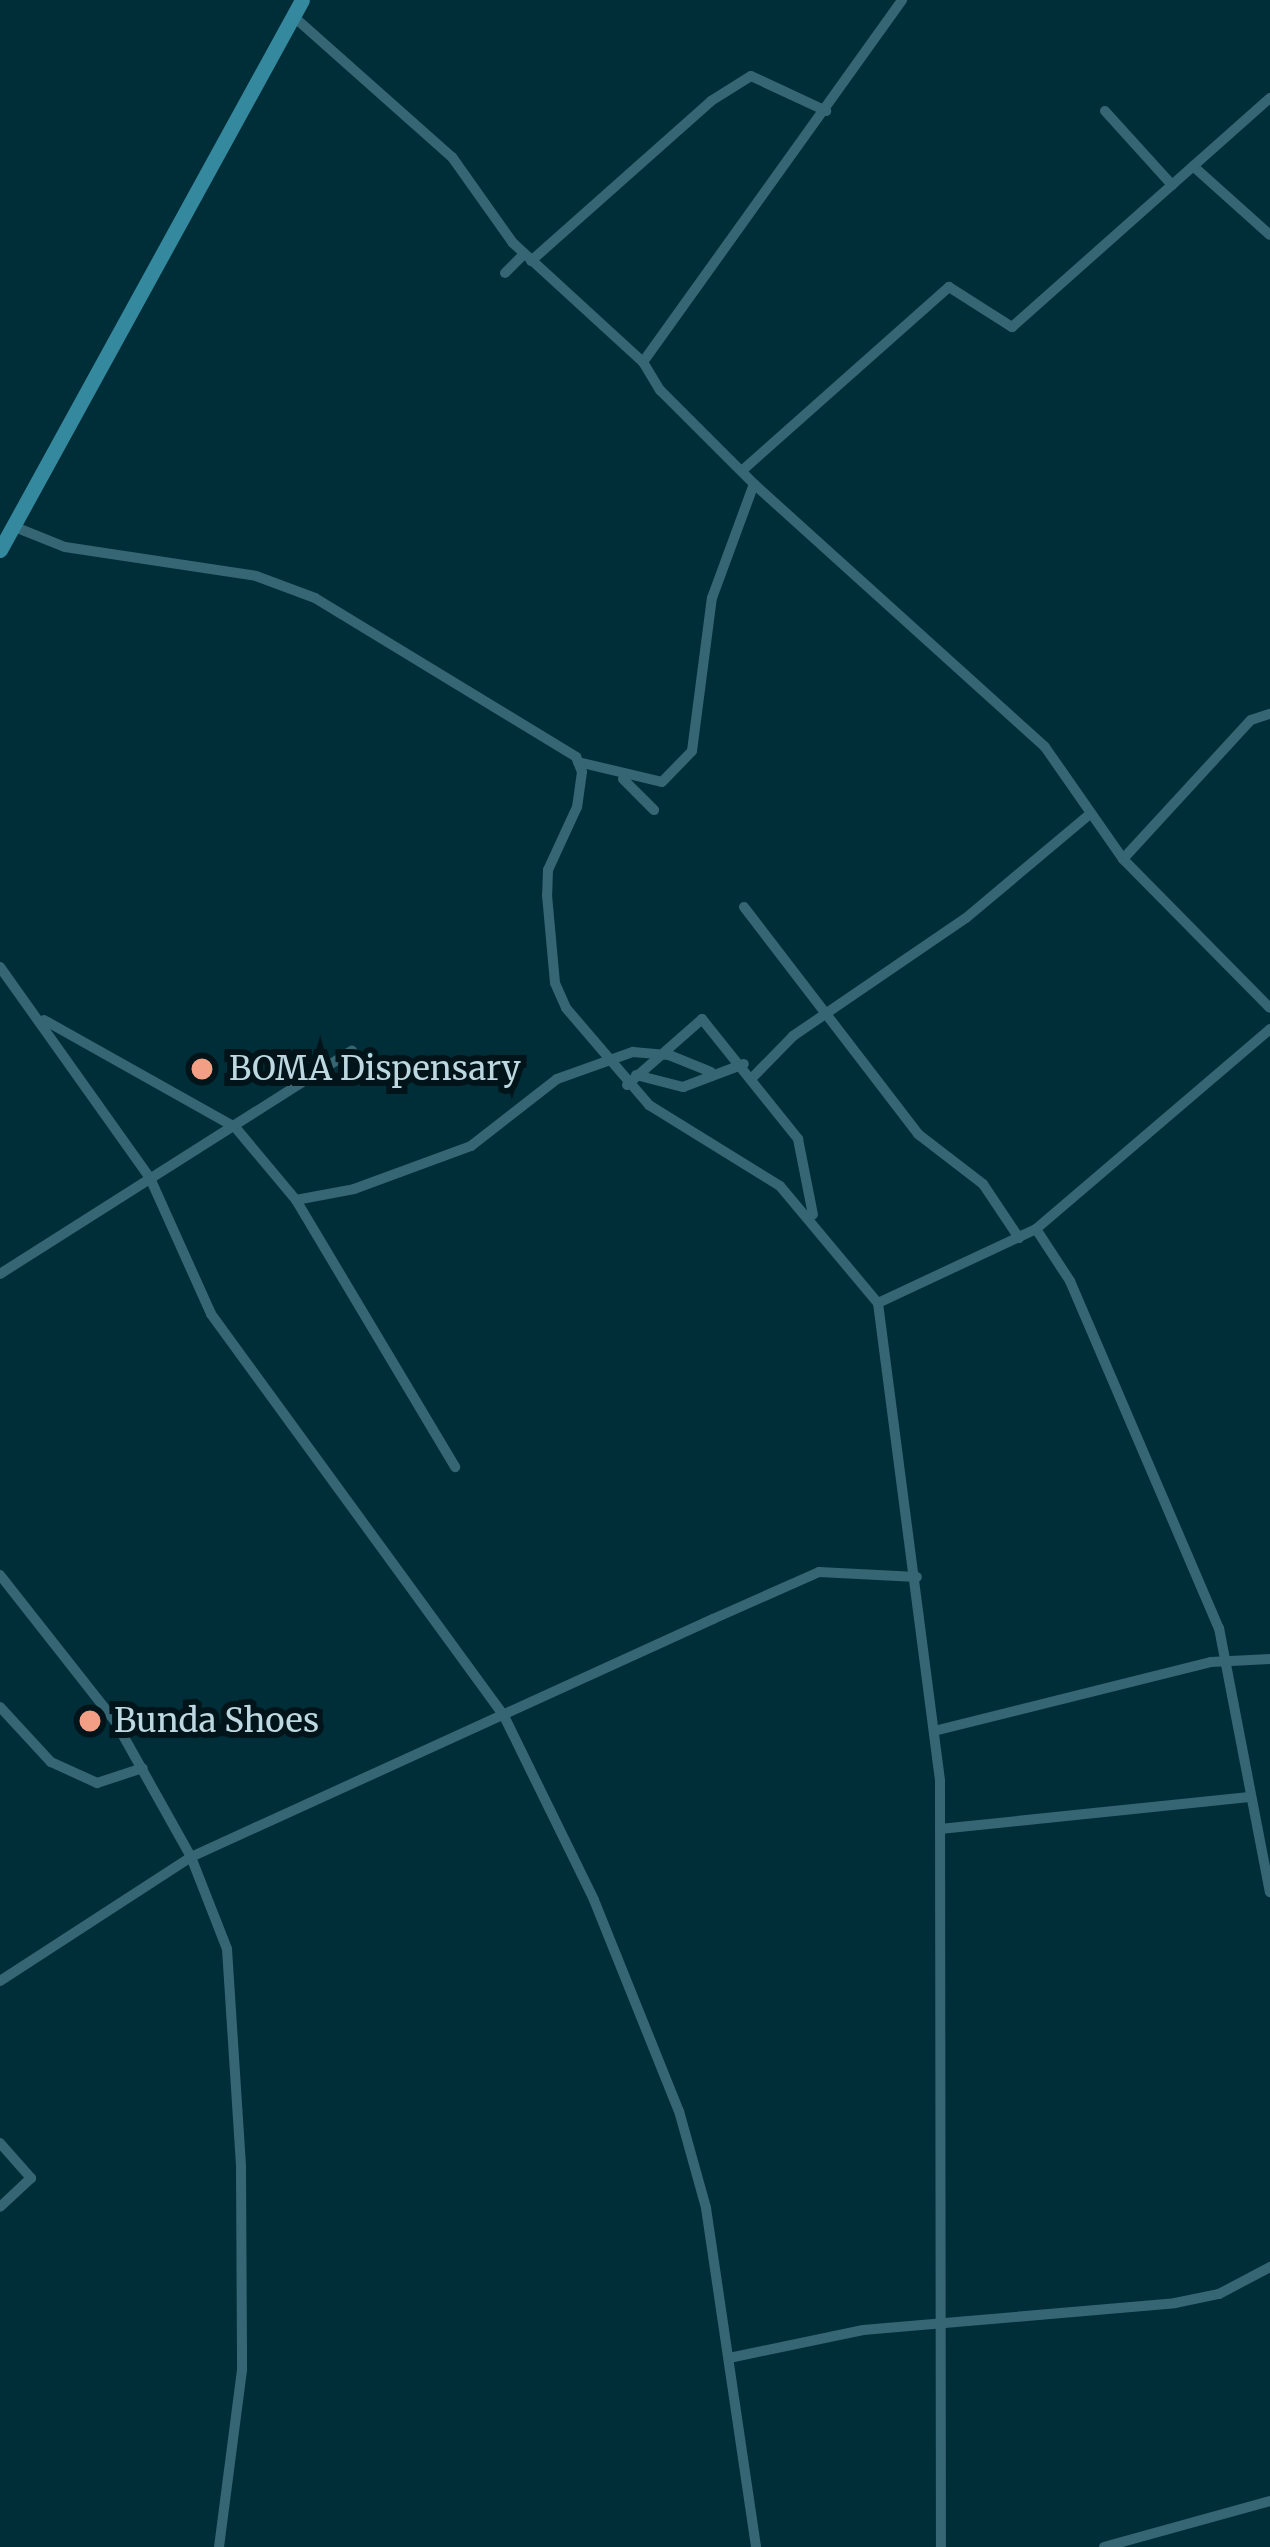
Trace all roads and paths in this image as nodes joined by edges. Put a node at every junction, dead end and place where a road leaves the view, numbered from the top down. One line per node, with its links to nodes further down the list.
1 (902, 0): 4 (street)
2 (297, 8): 9 (street); 14 (main road)
3 (1270, 98): 6 (street)
4 (826, 111): 9 (street); 11 (street)
5 (1105, 111): 7 (street)
6 (1193, 166): 7 (street); 8 (street)
7 (1172, 185): 12 (street)
8 (1270, 236)
9 (527, 257): 10 (street); 11 (street)
10 (505, 273)
11 (643, 362): 12 (street)
12 (746, 468): 13 (street)
13 (754, 484): 18 (street); 20 (street)
14 (15, 527): 15 (main road); 17 (street)
15 (0, 550)
16 (1270, 714): 21 (street)
17 (578, 763): 18 (street); 30 (street)
18 (621, 777): 19 (street)
19 (654, 810)
20 (1091, 813): 21 (street); 25 (street)
21 (1123, 859): 24 (street)
22 (744, 907): 25 (street)
23 (0, 967): 26 (street)
24 (1270, 1008)
25 (823, 1012): 33 (street); 40 (street)
26 (40, 1018): 35 (street); 36 (street)
27 (1270, 1029): 39 (street)
28 (352, 1051): 35 (street)
29 (659, 1054): 30 (street); 31 (street); 32 (street); 34 (street)
30 (608, 1063): 34 (street); 37 (street)
31 (744, 1064): 32 (street); 33 (street)
32 (711, 1072): 34 (street)
33 (754, 1076): 38 (street)
34 (632, 1080): 38 (street)
35 (235, 1127): 36 (street); 37 (street)
36 (150, 1178): 41 (street); 49 (street)
37 (296, 1200): 43 (street)
38 (813, 1218): 42 (street)
39 (1036, 1229): 40 (street); 47 (street)
40 (1019, 1238): 42 (street)
41 (0, 1274)
42 (878, 1303): 45 (street)
43 (454, 1466)
44 (0, 1575): 51 (street)
45 (917, 1577): 49 (street); 50 (street)
46 (1270, 1659): 47 (street)
47 (1227, 1661): 50 (street); 52 (street)
48 (0, 1707): 51 (street)
49 (503, 1714): 54 (street); 61 (street)
50 (934, 1731): 53 (street)
51 (143, 1768): 54 (street)
52 (1249, 1797): 53 (street); 55 (street)
53 (940, 1829): 60 (street)
54 (191, 1857): 56 (street); 63 (street)
55 (1270, 1892)
56 (0, 1981)
57 (0, 2143): 58 (street)
58 (0, 2207)
59 (1270, 2267): 60 (street)
60 (935, 2322): 61 (street); 65 (street)
61 (734, 2356): 64 (street)
62 (1270, 2501): 66 (street)
63 (219, 2547)
64 (756, 2547)
65 (941, 2547)
66 (1104, 2547)

